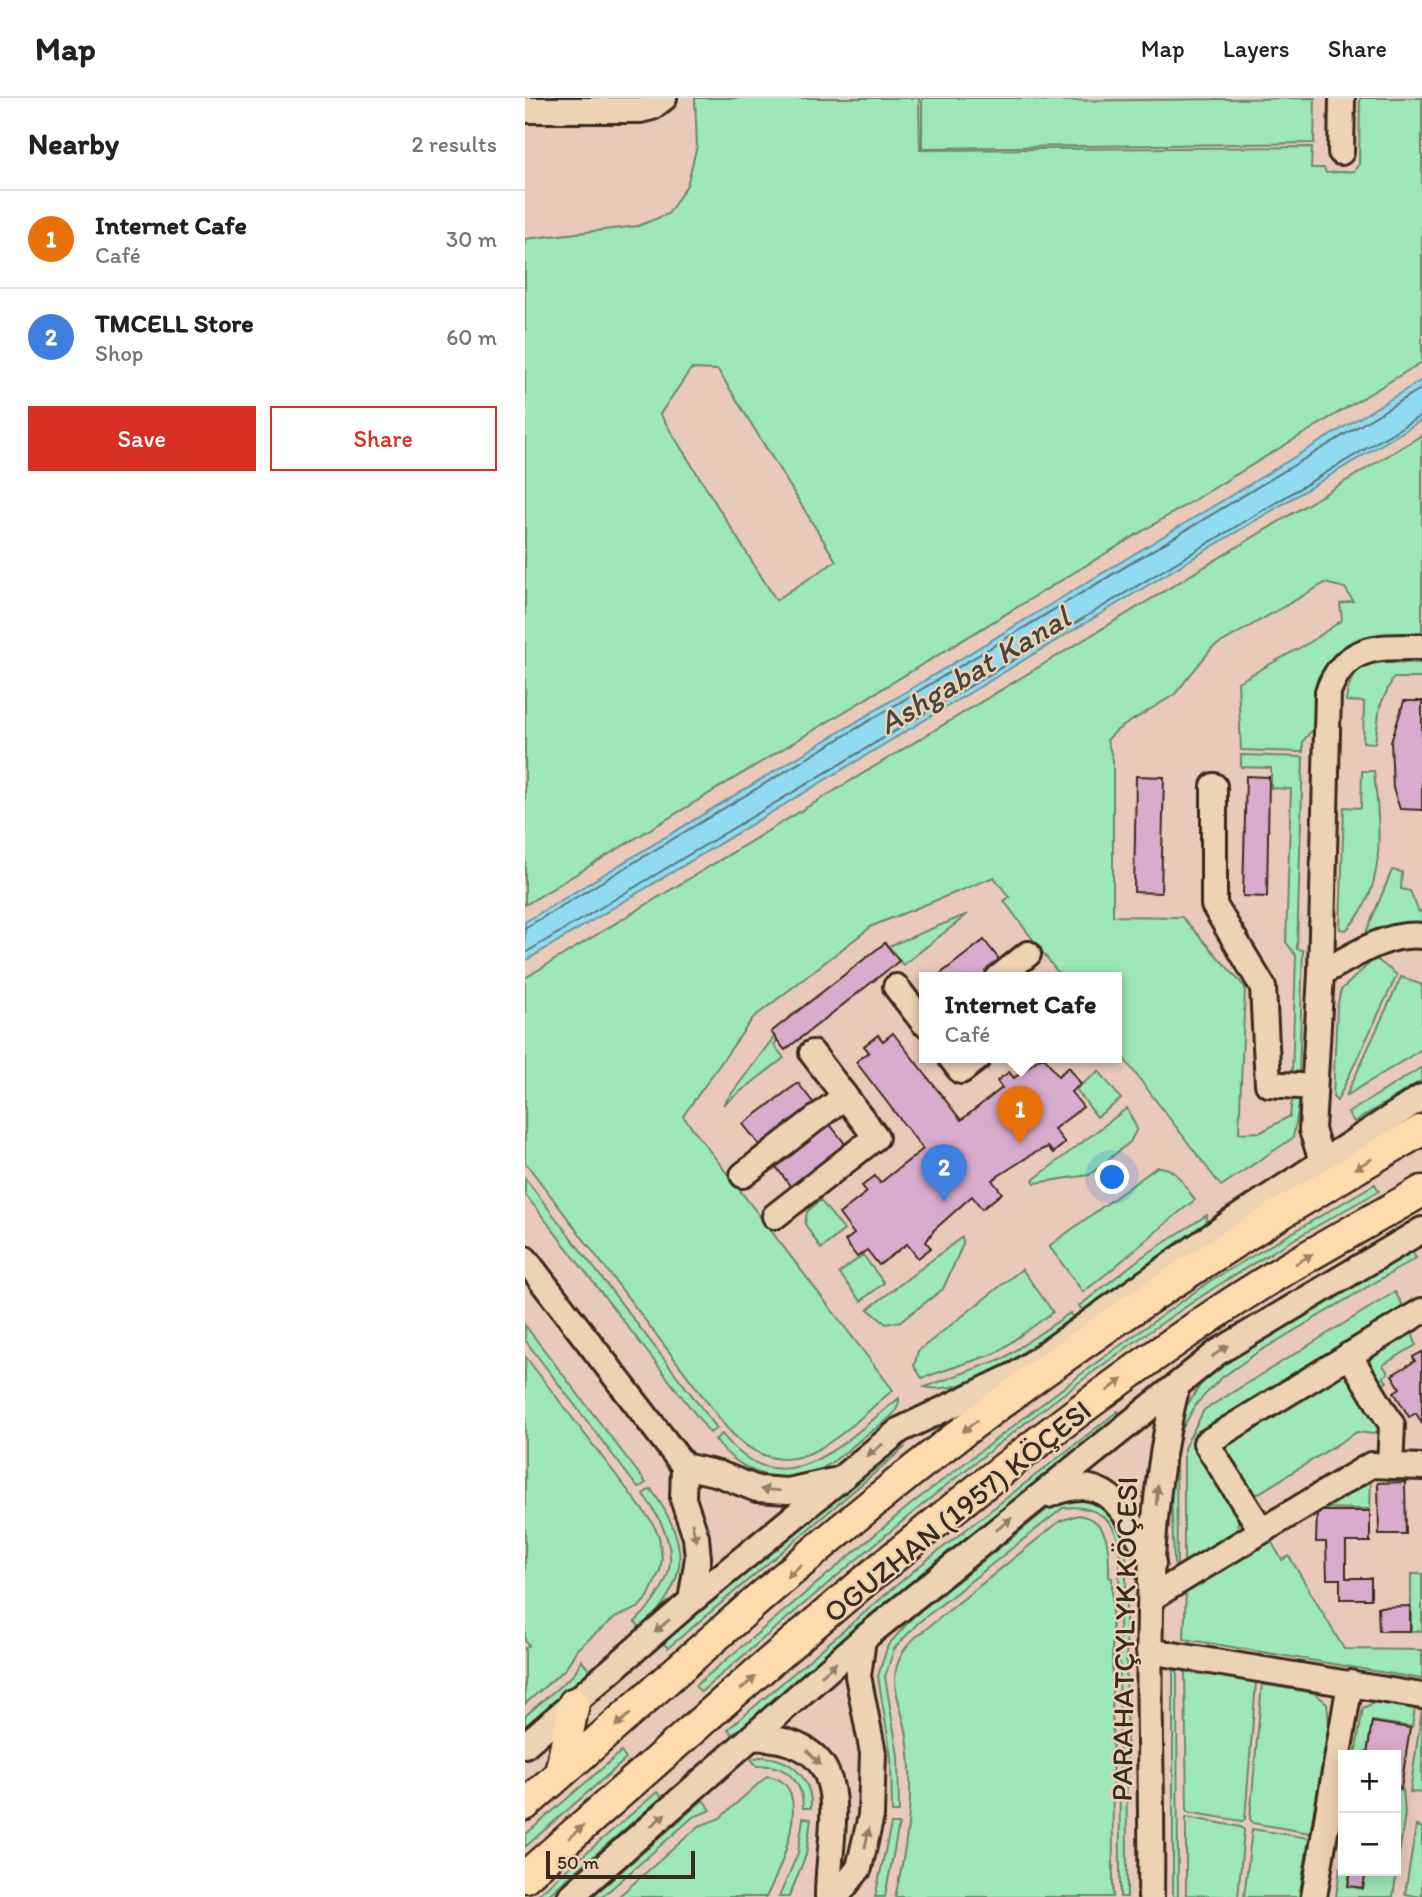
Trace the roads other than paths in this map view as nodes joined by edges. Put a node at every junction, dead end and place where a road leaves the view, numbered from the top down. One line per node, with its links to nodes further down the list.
1 (664, 98): 3 (street)
2 (1342, 98): 4 (street)
3 (525, 110)
4 (1341, 152)
5 (1422, 647): 10 (street)
6 (1213, 786): 16 (street)
7 (1422, 936): 10 (street)
8 (1028, 954): 9 (street)
9 (1006, 972)
10 (1321, 973): 16 (street)
11 (896, 987): 12 (street)
12 (919, 1017)
13 (811, 1053): 17 (street)
14 (955, 1063): 15 (street)
15 (971, 1063)
16 (1314, 1087): 20 (street)
17 (845, 1096): 21 (street); 23 (street)
18 (1422, 1097): 20 (street)
19 (1422, 1130): 28 (main road, OGUZHAN (1957) KÖÇESI, one-way to 28)
20 (1322, 1161): 29 (street)
21 (743, 1175)
22 (1422, 1191): 49 (main road, OGUZHAN (1957) KÖÇESI, one-way to 22)
23 (775, 1216)
24 (1422, 1230): 30 (street, one-way to 24)
25 (525, 1259): 31 (street)
26 (1422, 1311): 27 (street)
27 (1349, 1355): 32 (street); 36 (street)
28 (1057, 1362): 29 (street); 47 (main road, OGUZHAN (1957) KÖÇESI, one-way to 47)
29 (1017, 1374): 34 (street, one-way to 34)
30 (1177, 1385): 35 (street); 37 (street, PARAHATÇYLYK KÖÇESI, one-way to 30)
31 (684, 1466): 34 (street, one-way to 31); 39 (street, one-way to 39)
32 (1390, 1466): 33 (street); 36 (street)
33 (1422, 1467)
34 (837, 1480): 39 (street)
35 (1028, 1504): 37 (street); 40 (street, one-way to 35)
36 (1262, 1531): 38 (street)
37 (1153, 1563): 38 (street, PARAHATÇYLYK KÖÇESI)
38 (1151, 1598): 41 (street, PARAHATÇYLYK KÖÇESI)
39 (691, 1601): 44 (street, one-way to 44)
40 (863, 1639): 45 (street, one-way to 40); 52 (street, one-way to 40)
41 (1149, 1651): 42 (street); 53 (street, PARAHATÇYLYK KÖÇESI)
42 (1350, 1683): 43 (street); 54 (street)
43 (1422, 1696)
44 (574, 1703): 46 (street); 47 (main road)
45 (752, 1737): 50 (street, one-way to 45); 51 (street, one-way to 51)
46 (525, 1745)
47 (560, 1774): 48 (main road, OGUZHAN (1957) KÖÇESI)
48 (525, 1805)
49 (525, 1877)
50 (570, 1897)
51 (828, 1897)
52 (836, 1897)
53 (1151, 1897)
54 (1314, 1897)

